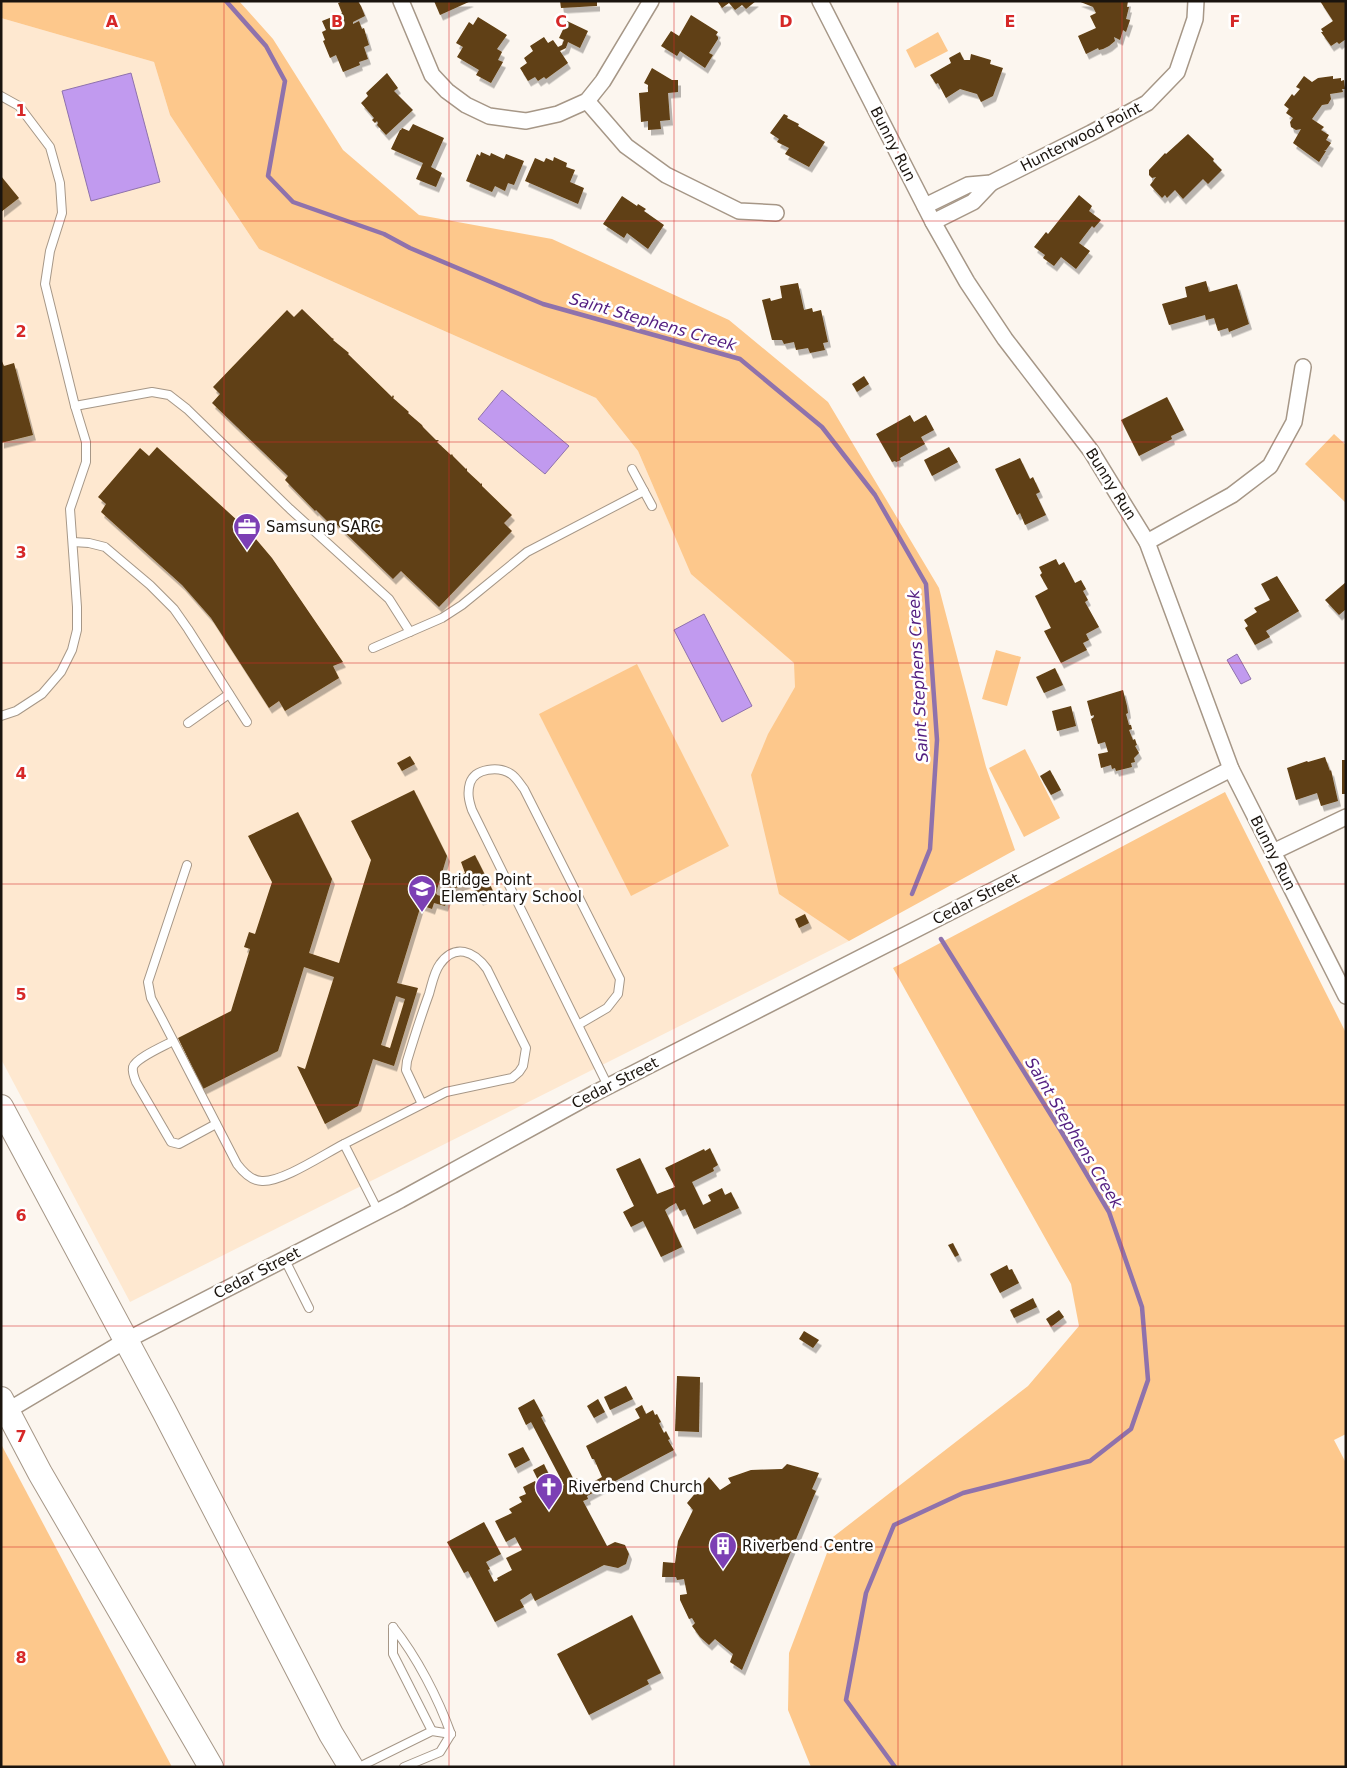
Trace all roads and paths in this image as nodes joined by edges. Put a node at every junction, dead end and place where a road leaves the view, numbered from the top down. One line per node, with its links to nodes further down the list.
1 (401, 1): 6 (street)
2 (651, 1): 6 (street)
3 (820, 1): 8 (street, Bunny Run)
4 (1196, 1): 7 (street, Hunterwood Point)
5 (1, 96): 12 (lane)
6 (587, 101): 9 (street)
7 (991, 183): 8 (street, Hunterwood Point); 10 (street, Hunterwood Point)
8 (925, 206): 10 (street, Bunny Run)
9 (776, 213)
10 (933, 222): 17 (street, Bunny Run)
11 (1303, 367): 17 (street)
12 (75, 406): 16 (lane); 18 (lane)
13 (632, 469): 14 (lane)
14 (644, 491): 15 (lane); 18 (lane)
15 (652, 506)
16 (73, 542): 20 (lane); 21 (lane)
17 (1147, 542): 24 (street, Bunny Run)
18 (410, 632): 19 (lane)
19 (373, 648)
20 (229, 694): 22 (lane); 23 (lane)
21 (1, 716)
22 (188, 722)
23 (246, 722)
24 (1231, 770): 26 (street, Bunny Run); 31 (street, Cedar Street)
25 (1346, 817): 26 (street)
26 (1273, 852): 28 (street, Bunny Run)
27 (188, 865): 30 (lane)
28 (1346, 996)
29 (578, 1025): 29 (lane); 31 (lane)
30 (173, 1042): 34 (lane); 34 (lane)
31 (608, 1086): 36 (street, Cedar Street)
32 (422, 1104): 32 (lane); 35 (lane)
33 (1, 1107): 39 (highway)
34 (216, 1124): 35 (lane)
35 (344, 1144): 36 (lane)
36 (378, 1211): 37 (street, Cedar Street)
37 (285, 1260): 38 (lane); 39 (street, Cedar Street)
38 (309, 1308)
39 (125, 1341): 40 (street, Cedar Street); 44 (highway)
40 (4, 1405): 43 (highway)
41 (432, 1731): 42 (lane); 42 (lane); 45 (lane)
42 (451, 1734): 46 (lane)
43 (211, 1767)
44 (351, 1767)
45 (359, 1767)
46 (404, 1767)

